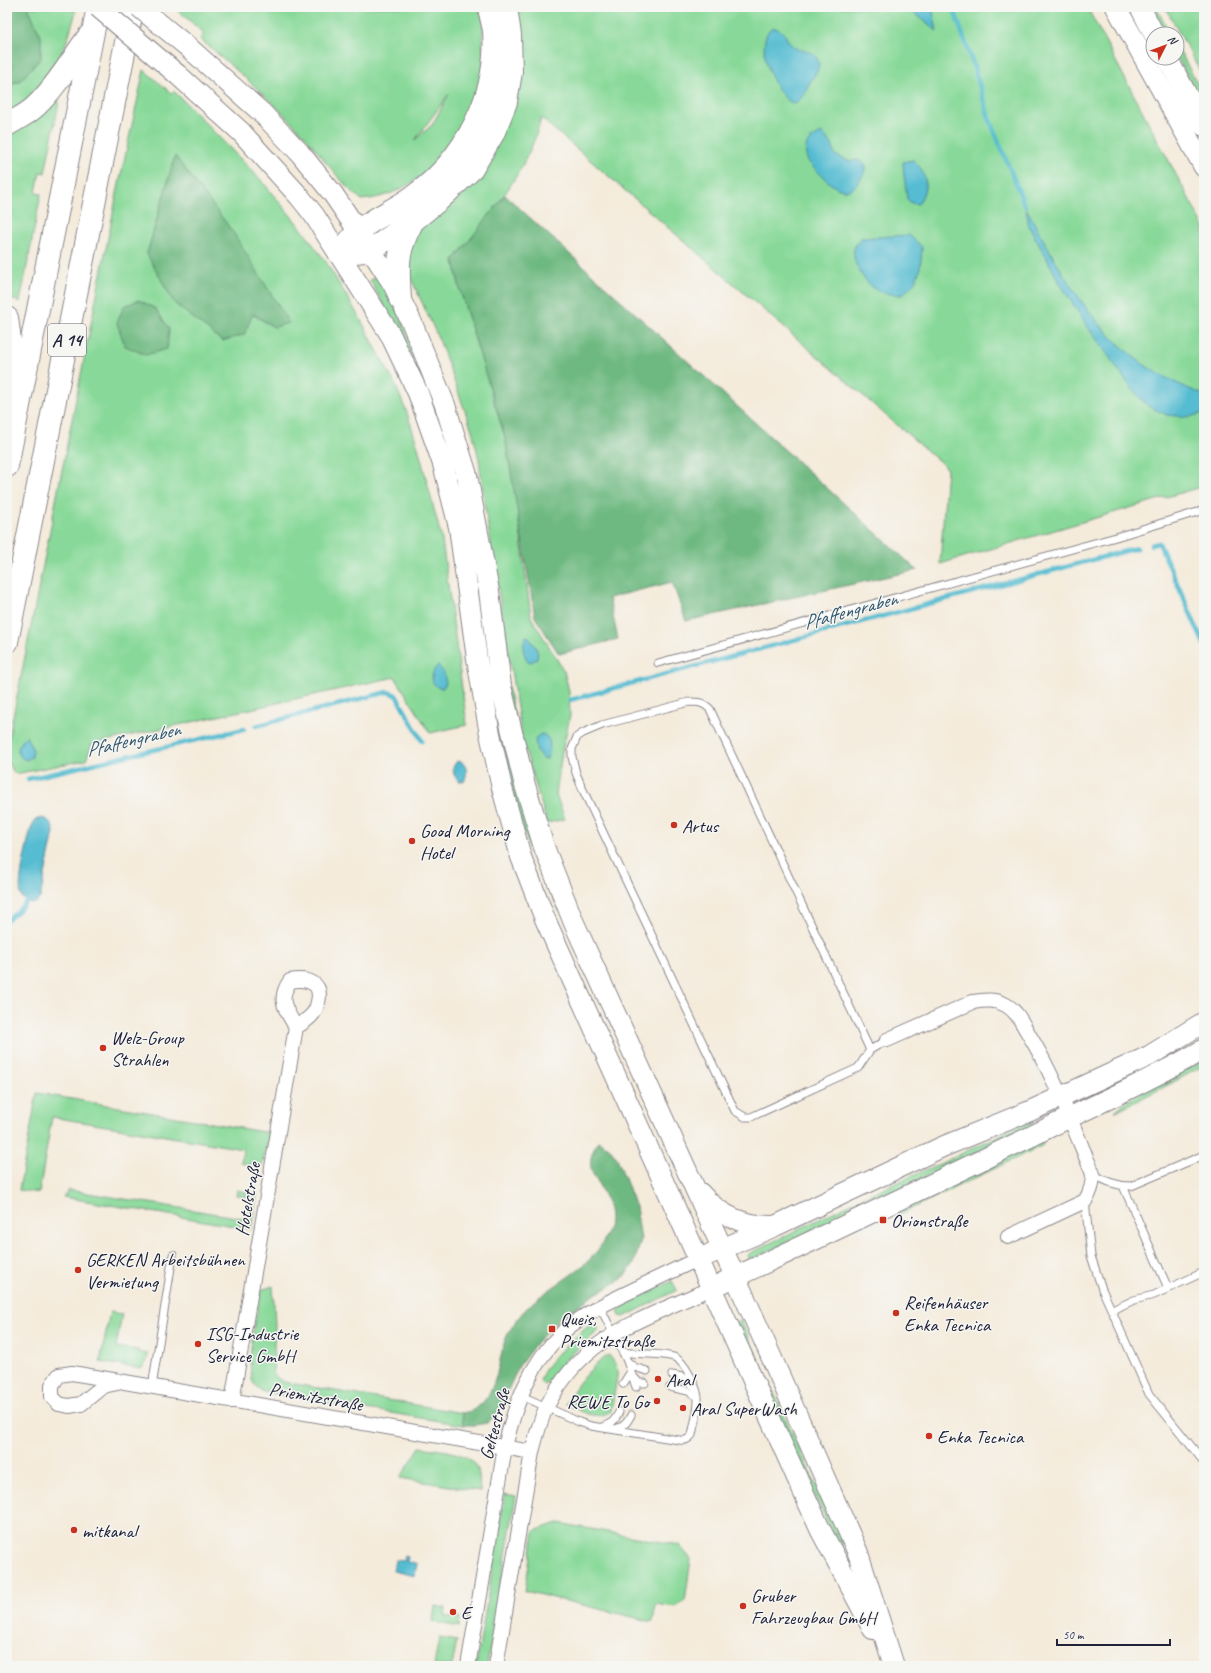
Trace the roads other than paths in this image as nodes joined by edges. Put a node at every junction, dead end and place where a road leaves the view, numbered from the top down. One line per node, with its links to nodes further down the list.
1 (98, 7): 10 (highway, A 14); 19 (main road, bridge)
2 (133, 7): 12 (highway, A 14)
3 (139, 7): 17 (main road, bridge)
4 (151, 7): 12 (highway)
5 (489, 7): 17 (highway)
6 (506, 7): 16 (highway)
7 (1116, 7): 15 (main road)
8 (1140, 7): 9 (main road)
9 (1150, 26)
10 (94, 29): 13 (highway); 22 (highway, A 14)
11 (1171, 66): 14 (main road)
12 (111, 119): 25 (highway, A 14)
13 (7, 125)
14 (1204, 126)
15 (1204, 167)
16 (413, 221): 18 (highway); 20 (highway)
17 (358, 231): 18 (main road); 19 (highway)
18 (371, 250): 19 (highway); 20 (main road)
19 (340, 254): 43 (main road)
20 (400, 299): 37 (main road)
21 (7, 318): 22 (highway)
22 (14, 431): 23 (highway, A 14)
23 (7, 466)
24 (1204, 510): 26 (lane)
25 (7, 642)
26 (658, 663)
27 (1204, 1022): 32 (main road)
28 (296, 1027): 65 (street, Hotelstraße)
29 (887, 1040): 31 (lane); 32 (street)
30 (1204, 1049): 33 (main road)
31 (870, 1050): 31 (lane)
32 (1061, 1096): 33 (street); 39 (main road)
33 (1070, 1117): 35 (street); 45 (main road)
34 (1204, 1155): 36 (lane)
35 (1093, 1174): 36 (lane); 38 (street)
36 (1123, 1186): 47 (lane)
37 (693, 1187): 39 (main road); 41 (main road)
38 (1085, 1201): 40 (street); 49 (lane)
39 (775, 1226): 41 (main road)
40 (1008, 1237)
41 (722, 1249): 43 (main road); 45 (main road)
42 (173, 1255): 60 (lane)
43 (698, 1259): 46 (main road); 48 (street, Geltestraße)
44 (1204, 1272): 47 (lane)
45 (735, 1277): 46 (main road); 76 (main road)
46 (711, 1288): 50 (street); 76 (main road)
47 (1168, 1288): 49 (lane)
48 (600, 1307): 50 (lane); 63 (street, Geltestraße)
49 (1112, 1310): 73 (lane)
50 (613, 1334): 51 (lane); 66 (street)
51 (622, 1352): 52 (lane); 62 (lane)
52 (627, 1361): 53 (lane); 54 (lane)
53 (647, 1371)
54 (630, 1373): 57 (lane); 58 (lane); 59 (lane)
55 (672, 1375): 62 (lane)
56 (122, 1382): 60 (street, Priemitzstraße)
57 (624, 1384)
58 (645, 1384)
59 (636, 1386)
60 (152, 1387): 65 (street, Priemitzstraße)
61 (670, 1387): 64 (lane)
62 (694, 1387): 64 (lane)
63 (520, 1395): 66 (lane); 71 (street, Geltestraße)
64 (698, 1397): 70 (lane)
65 (232, 1400): 71 (street, Priemitzstraße)
66 (546, 1407): 69 (lane); 72 (street)
67 (618, 1412): 69 (lane)
68 (631, 1414): 70 (lane)
69 (601, 1428): 70 (lane)
70 (612, 1430)
71 (505, 1448): 72 (street, Priemitzstraße); 74 (street, Geltestraße)
72 (532, 1452): 75 (street)
73 (1204, 1462)
74 (468, 1666)
75 (496, 1666)
76 (893, 1666)

